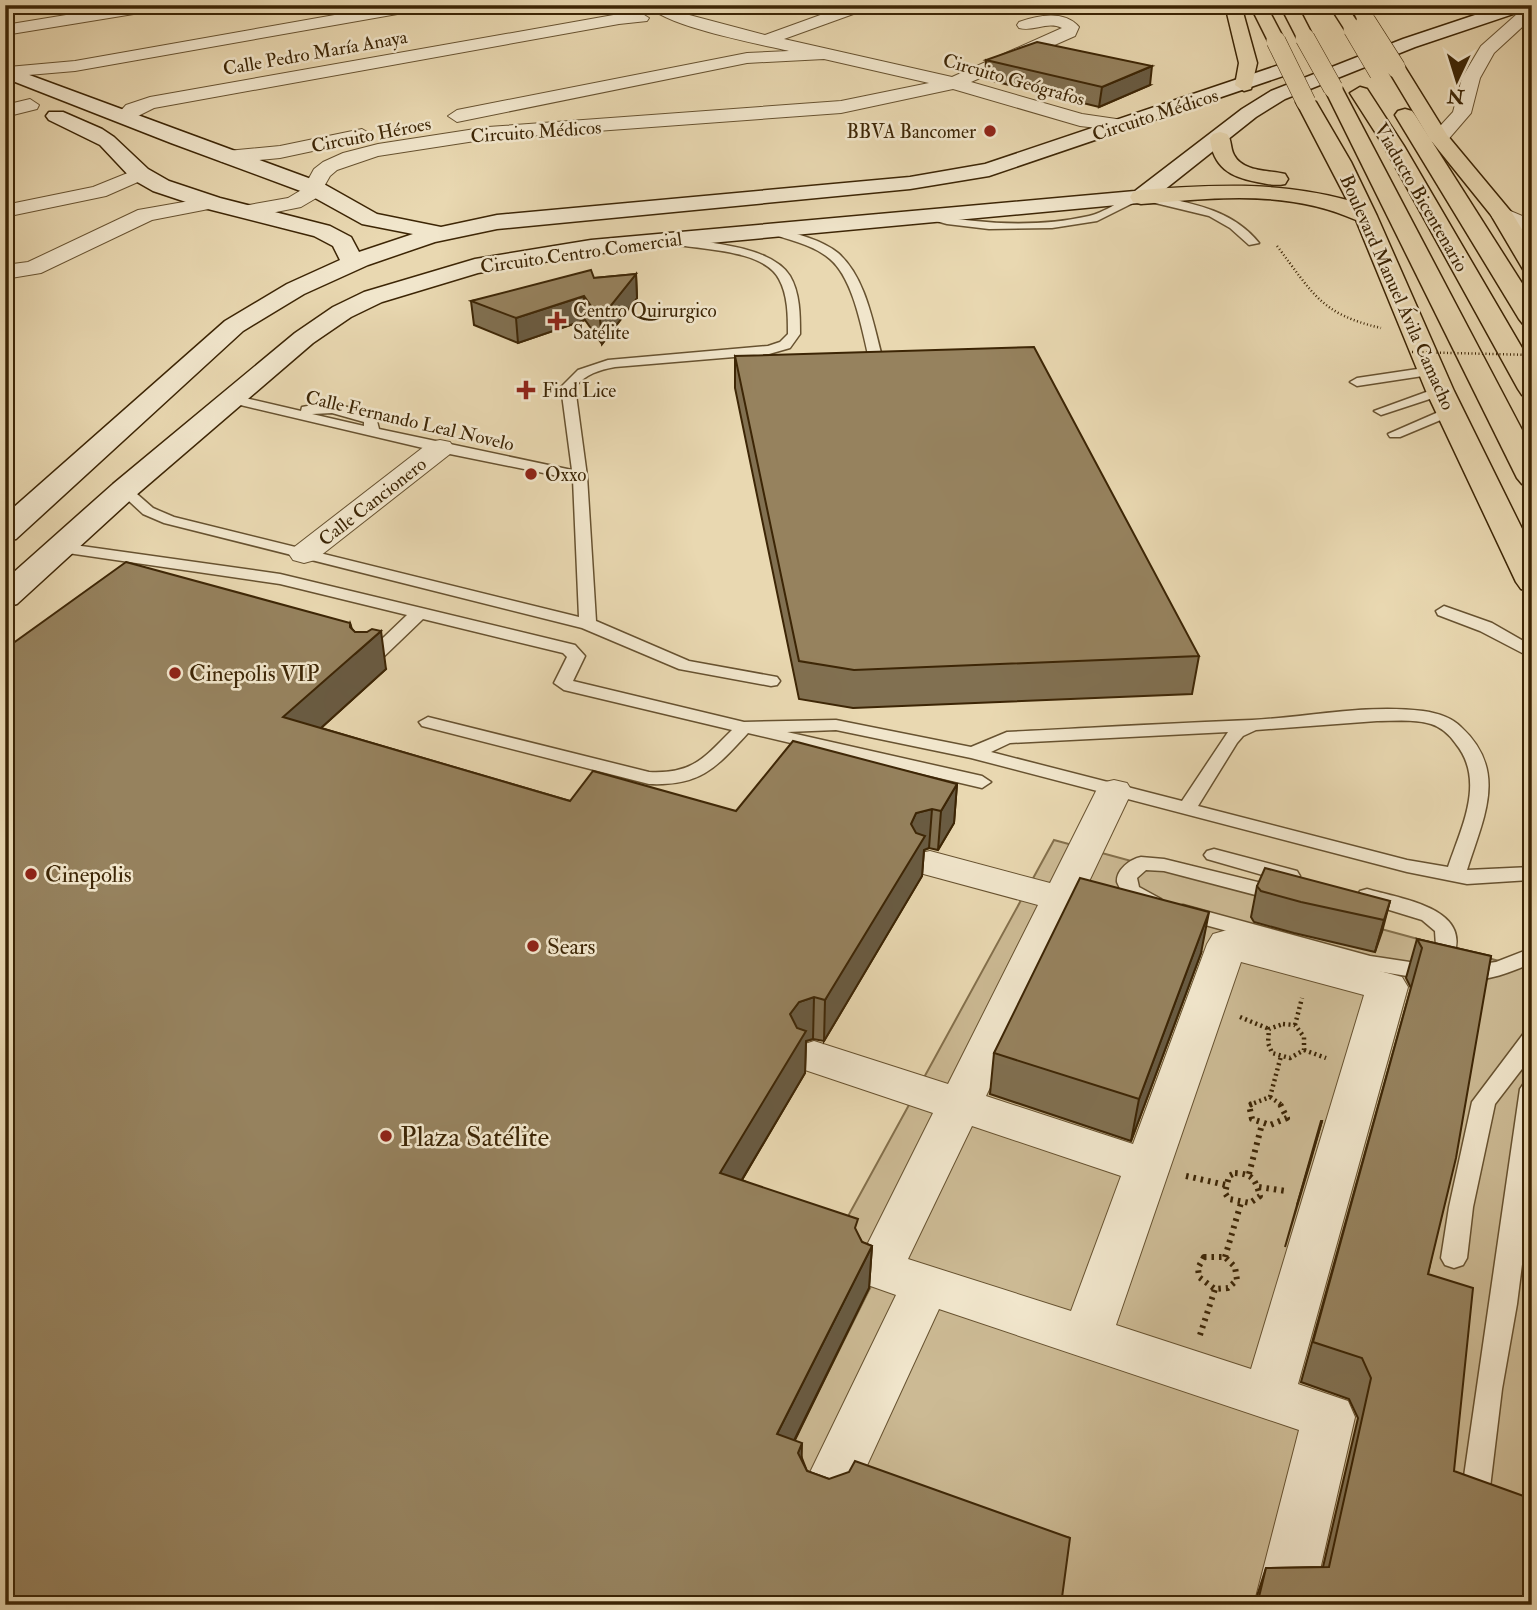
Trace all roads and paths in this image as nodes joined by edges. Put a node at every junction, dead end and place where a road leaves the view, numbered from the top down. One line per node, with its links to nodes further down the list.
1 (158, 5): 15 (street)
2 (420, 5): 24 (street)
3 (620, 5): 12 (street, Circuito Héroes)
4 (655, 5): 17 (street, Circuito Geógrafos)
5 (864, 5): 17 (street)
6 (1233, 5): 27 (main road)
7 (1258, 5): 46 (main road, Boulevard Manuel Ávila Camacho, bridge)
8 (1288, 5): 26 (main road, Boulevard Manuel Ávila Camacho, bridge)
9 (1337, 5): 13 (main road)
10 (1522, 5): 39 (main road)
11 (1532, 9): 40 (street)
12 (641, 18): 19 (street, Circuito Héroes); 34 (street, Calle Pedro María Anaya)
13 (1359, 18): 23 (main road, bridge)
14 (1063, 29): 25 (street, Circuito Médicos)
15 (5, 30)
16 (1392, 30): 18 (main road, Circuito Médicos)
17 (765, 40): 19 (street); 20 (street, Circuito Geógrafos)
18 (1337, 52): 26 (main road, Viaducto Bicentenario); 27 (main road, Circuito Médicos)
19 (743, 53): 20 (street, Circuito Héroes); 21 (street, Circuito Héroes)
20 (821, 54): 22 (street, Circuito Geógrafos)
21 (710, 65): 28 (street, Circuito Héroes); 33 (street)
22 (894, 70): 25 (street, Circuito Geógrafos); 29 (street, Circuito Geógrafos)
23 (1387, 71): 40 (main road); 74 (main road)
24 (7, 72): 34 (main road, Circuito Héroes)
25 (954, 83): 29 (street, Circuito Médicos); 37 (street, Circuito Geógrafos)
26 (1342, 83): 80 (main road, Viaducto Bicentenario); 87 (main road, Boulevard Manuel Ávila Camacho)
27 (1244, 85): 37 (main road, Circuito Médicos)
28 (593, 89): 35 (street, Circuito Héroes); 36 (street)
29 (909, 92): 33 (street, Circuito Médicos); 42 (street, Circuito Médicos)
30 (5, 96): 31 (main road)
31 (30, 106): 32 (street); 43 (main road)
32 (5, 111)
33 (791, 113): 36 (street, Circuito Médicos)
34 (124, 117): 41 (main road, Circuito Héroes)
35 (443, 119)
36 (647, 123): 48 (street, Circuito Médicos)
37 (1123, 125): 42 (main road, Circuito Médicos)
38 (402, 127): 44 (street, Circuito Héroes)
39 (1220, 138): 46 (main road); 51 (main road)
40 (1439, 138): 57 (main road)
41 (178, 139): 43 (main road); 44 (main road, Circuito Héroes)
42 (1066, 144): 45 (main road, Circuito Médicos)
43 (119, 152): 47 (main road)
44 (228, 157): 48 (main road)
45 (989, 170): 50 (main road, Circuito Médicos); 53 (main road)
46 (1328, 171): 59 (main road, Boulevard Manuel Ávila Camacho)
47 (140, 174): 49 (street); 52 (main road)
48 (314, 188): 56 (street); 63 (main road, Circuito Médicos)
49 (99, 192): 55 (street); 58 (street)
50 (762, 197): 54 (main road, Circuito Médicos); 62 (main road)
51 (1141, 197): 53 (main road, Circuito Centro Comercial); 59 (main road); 60 (lane); 65 (lane)
52 (212, 203): 56 (main road); 58 (street)
53 (1072, 205): 60 (main road, Circuito Centro Comercial)
54 (635, 208): 63 (main road, Circuito Médicos); 64 (main road)
55 (5, 211)
56 (251, 211): 67 (main road)
57 (1501, 213): 61 (street); 68 (main road)
58 (146, 215): 69 (street)
59 (1366, 216): 81 (main road, Boulevard Manuel Ávila Camacho)
60 (928, 217): 62 (main road, Circuito Centro Comercial)
61 (1532, 228)
62 (773, 231): 64 (main road, Circuito Centro Comercial); 78 (lane)
63 (441, 233): 67 (main road, Circuito Médicos)
64 (659, 240): 73 (main road, Circuito Centro Comercial); 86 (lane)
65 (1253, 243)
66 (1276, 245): 75 (path)
67 (352, 261): 71 (main road, Circuito Médicos)
68 (1532, 266)
69 (33, 268): 70 (street); 72 (street)
70 (5, 272)
71 (321, 274): 73 (main road); 89 (main road, Circuito Médicos)
72 (5, 287)
73 (342, 312): 82 (main road, Circuito Centro Comercial)
74 (1532, 318)
75 (1385, 329)
76 (1412, 352): 77 (path, bridge)
77 (1532, 355)
78 (878, 367)
79 (1357, 382): 81 (lane)
80 (1532, 389)
81 (1440, 391): 83 (lane); 84 (lane); 92 (main road, Boulevard Manuel Ávila Camacho)
82 (232, 399): 85 (lane, Calle Fernando Leal Novelo); 88 (main road, Circuito Centro Comercial)
83 (1381, 411)
84 (1395, 434)
85 (440, 447): 86 (lane, Calle Fernando Leal Novelo); 91 (street, Calle Cancionero)
86 (580, 476): 96 (lane)
87 (1532, 478)
88 (124, 490): 90 (main road, Circuito Centro Comercial); 91 (lane)
89 (5, 532)
90 (60, 548): 93 (main road, Circuito Centro Comercial); 95 (lane)
91 (304, 554): 96 (lane)
92 (1532, 582)
93 (5, 597)
94 (1444, 611): 97 (lane)
95 (419, 613): 98 (lane); 102 (lane)
96 (588, 624): 99 (lane)
97 (1532, 653)
98 (367, 663)
99 (771, 681)
100 (428, 722): 102 (lane)
101 (1253, 725): 103 (lane); 106 (lane); 110 (lane)
102 (744, 727): 103 (lane); 104 (lane)
103 (974, 753): 105 (lane)
104 (982, 782)
105 (1114, 790): 106 (lane); 113 (street)
106 (1188, 807): 110 (lane)
107 (1214, 855): 111 (lane)
108 (930, 863): 113 (street)
109 (1532, 873): 110 (lane)
110 (1456, 875)
111 (1306, 880)
112 (1344, 890): 118 (lane)
113 (1061, 898): 115 (street); 125 (street)
114 (1306, 902): 115 (lane)
115 (1231, 935): 117 (street); 118 (lane); 127 (street)
116 (1532, 955): 118 (lane)
117 (1310, 966): 118 (street); 119 (path)
118 (1397, 975): 136 (street)
119 (1295, 1025): 121 (path); 121 (path)
120 (1532, 1038): 131 (lane)
121 (1281, 1056): 124 (path)
122 (814, 1057): 125 (street)
123 (1532, 1089): 138 (lane)
124 (1270, 1097): 126 (path); 126 (path)
125 (958, 1105): 127 (street); 132 (street)
126 (1262, 1124): 128 (path)
127 (1146, 1166): 134 (street)
128 (1249, 1174): 129 (path); 129 (path)
129 (1241, 1203): 130 (path)
130 (1225, 1257): 133 (path); 133 (path)
131 (1454, 1258)
132 (926, 1284): 134 (street); 137 (street)
133 (1215, 1289): 135 (path)
134 (1087, 1336): 135 (street)
135 (1188, 1369): 136 (street)
136 (1268, 1396): 139 (street)
137 (827, 1493)
138 (1474, 1505)
139 (1283, 1605)

